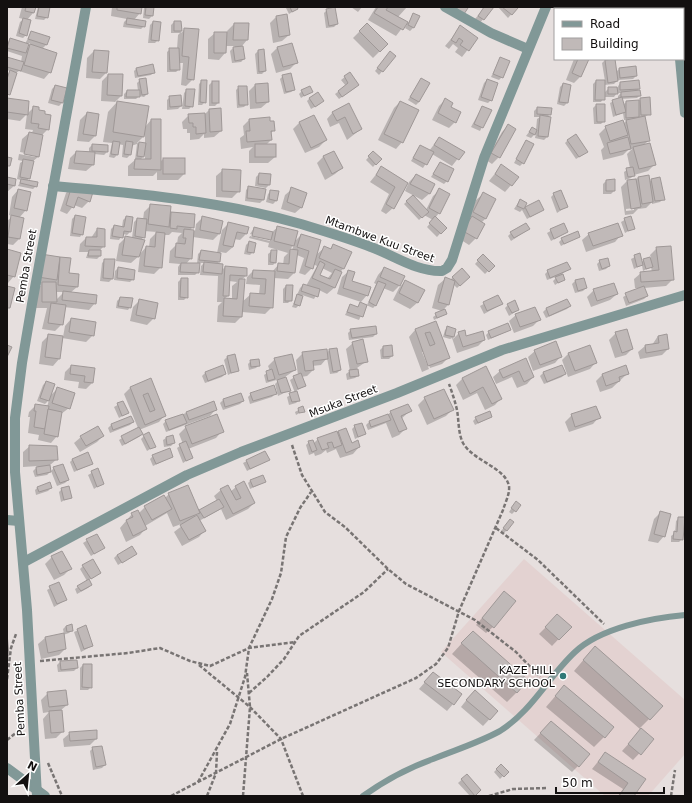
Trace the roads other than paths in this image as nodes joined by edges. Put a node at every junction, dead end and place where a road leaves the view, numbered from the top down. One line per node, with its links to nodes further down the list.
1 (86, 7): 7 (street, Pemba Street)
2 (445, 7): 4 (street)
3 (546, 7): 4 (street, Mtambwe Kuu Street)
4 (528, 49): 7 (street, Mtambwe Kuu Street)
5 (680, 60): 6 (street)
6 (685, 113)
7 (53, 186): 9 (street, Pemba Street)
8 (685, 295): 12 (street, Msuka Street)
9 (11, 416): 11 (street, Pemba Street)
10 (7, 520): 11 (street)
11 (19, 521): 12 (street, Pemba Street)
12 (24, 562): 15 (street, Pemba Street)
13 (685, 615): 17 (lane)
14 (7, 768): 15 (street)
15 (36, 792): 16 (street)
16 (45, 796)
17 (363, 796)

